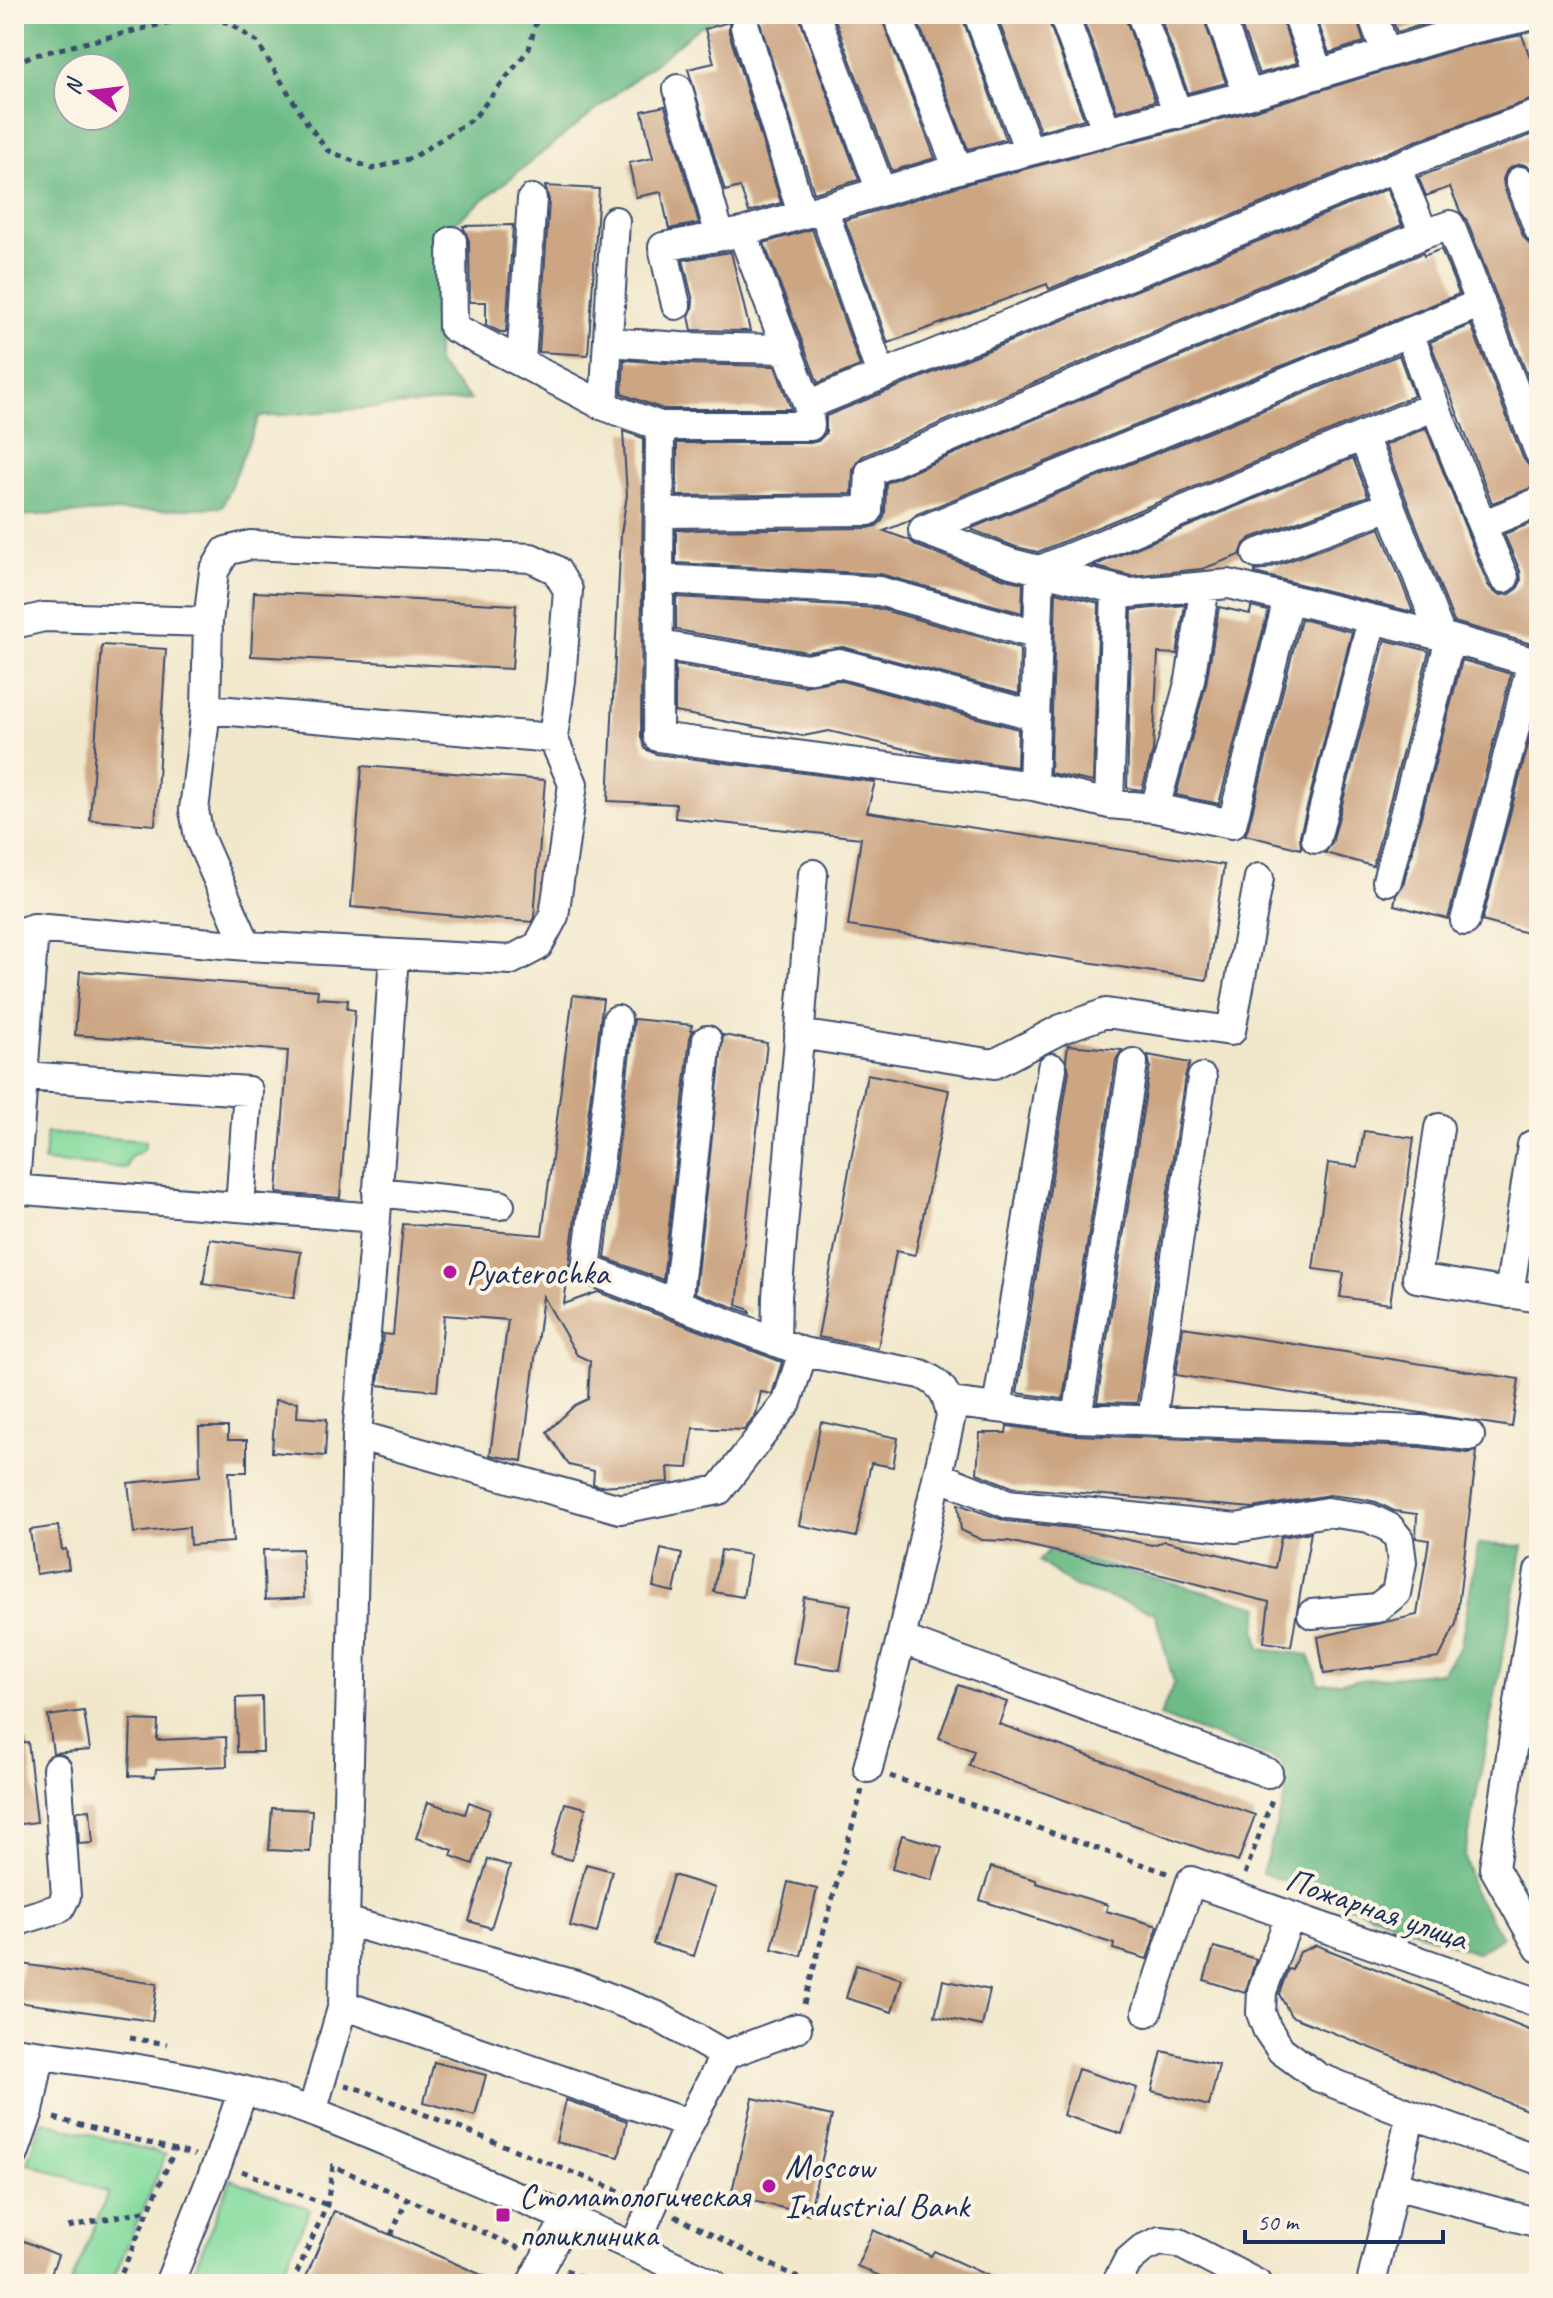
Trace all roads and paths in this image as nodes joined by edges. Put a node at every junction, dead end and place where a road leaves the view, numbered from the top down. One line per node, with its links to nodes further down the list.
1 (538, 14): 14 (path)
2 (815, 14): 25 (street)
3 (897, 14): 23 (street)
4 (978, 14): 21 (street)
5 (1063, 14): 20 (street)
6 (1141, 14): 18 (street)
7 (1219, 14): 17 (street)
8 (1297, 14): 15 (street)
9 (1372, 14): 13 (street)
10 (1538, 14): 11 (street)
11 (1454, 23): 13 (street)
12 (745, 27): 27 (street)
13 (1386, 53): 15 (street)
14 (14, 64)
15 (1319, 74): 17 (street)
16 (678, 89): 30 (street)
17 (1248, 95): 18 (street)
18 (1178, 114): 20 (street)
19 (1539, 114): 22 (street)
20 (1107, 132): 21 (street)
21 (1029, 151): 23 (street)
22 (1396, 167): 31 (street); 39 (street)
23 (958, 169): 25 (street)
24 (1520, 181): 29 (street)
25 (881, 191): 27 (street)
26 (532, 199): 38 (street)
27 (812, 211): 30 (street); 39 (street)
28 (615, 221): 36 (street)
29 (1539, 230)
30 (731, 234): 34 (street); 37 (street)
31 (1424, 234): 33 (street); 48 (street)
32 (452, 241): 38 (street)
33 (1481, 303): 35 (street); 45 (street)
34 (676, 305)
35 (1409, 332): 42 (street); 51 (street)
36 (608, 342): 37 (street); 41 (street)
37 (787, 349): 40 (street)
38 (521, 362): 41 (street)
39 (881, 375): 40 (street)
40 (808, 405): 43 (street)
41 (604, 406): 43 (street)
42 (1435, 406): 44 (street); 49 (street)
43 (660, 426): 48 (street)
44 (1363, 436): 47 (street); 51 (street)
45 (1539, 452)
46 (1539, 502): 49 (street)
47 (1390, 506): 50 (street); 61 (street)
48 (660, 513): 53 (street)
49 (1482, 525): 52 (street)
50 (1257, 554)
51 (1040, 570): 55 (street); 60 (street)
52 (1504, 578)
53 (660, 579): 60 (street); 62 (street)
54 (1205, 586): 55 (street); 56 (street); 69 (street)
55 (1116, 590): 68 (street)
56 (1288, 599): 57 (street); 69 (street)
57 (1372, 620): 61 (street); 70 (street)
58 (208, 622): 59 (street); 64 (street); 66 (street)
59 (14, 624)
60 (1038, 635): 65 (street)
61 (1445, 638): 63 (street); 73 (street)
62 (659, 645): 65 (street); 67 (street)
63 (1536, 663): 74 (street)
64 (206, 709): 66 (street); 76 (street)
65 (1036, 716): 67 (street)
66 (553, 738): 77 (street)
67 (1033, 786): 68 (street)
68 (1109, 804): 69 (street)
69 (1155, 808)
70 (1316, 839)
71 (813, 874): 79 (street)
72 (1259, 878): 79 (street)
73 (1387, 881)
74 (1465, 921)
75 (24, 931): 76 (street); 83 (street)
76 (247, 946): 77 (street)
77 (394, 955): 87 (street)
78 (617, 1020): 92 (street)
79 (799, 1034): 93 (street)
80 (707, 1040): 92 (street)
81 (1133, 1063): 97 (street)
82 (1052, 1068): 96 (street)
83 (23, 1076): 89 (street); 89 (street)
84 (1202, 1078): 98 (street)
85 (1439, 1128): 90 (street)
86 (1532, 1145): 90 (street)
87 (377, 1205): 88 (street); 89 (street); 99 (street)
88 (500, 1205)
89 (240, 1207)
90 (1509, 1294): 91 (street)
91 (1539, 1298)
92 (677, 1304): 93 (street)
93 (776, 1342): 94 (street)
94 (803, 1352): 95 (street); 99 (street)
95 (949, 1402): 96 (street); 101 (street)
96 (997, 1408): 97 (street)
97 (1077, 1418): 98 (street)
98 (1152, 1421): 100 (street)
99 (357, 1435): 111 (street)
100 (1470, 1436)
101 (938, 1476): 103 (street); 104 (street)
102 (1539, 1571): 113 (street)
103 (1312, 1614)
104 (901, 1639): 105 (street); 107 (street)
105 (868, 1768): 108 (path); 117 (path)
106 (57, 1769): 112 (street)
107 (1268, 1773): 109 (path)
108 (1191, 1881): 109 (street, Пожарная улица); 116 (street)
109 (1236, 1897): 110 (street, Пожарная улица)
110 (1290, 1916): 114 (street, Пожарная улица); 123 (street)
111 (345, 1921): 115 (street); 119 (street)
112 (14, 1925)
113 (1539, 1948)
114 (1539, 2003)
115 (343, 2005): 122 (street); 124 (street)
116 (1147, 2012)
117 (797, 2028): 119 (street)
118 (27, 2053): 120 (street); 121 (street)
119 (725, 2055): 124 (street)
120 (243, 2090): 122 (street); 128 (street)
121 (29, 2111): 125 (path); 126 (street)
122 (312, 2112): 133 (street)
123 (1411, 2114): 127 (street); 129 (street)
124 (689, 2124): 137 (street)
125 (175, 2149): 128 (path); 132 (path)
126 (14, 2154)
127 (1539, 2160)
128 (218, 2162): 131 (path); 140 (street)
129 (1394, 2185): 134 (street); 145 (street)
130 (407, 2199): 131 (path); 136 (path); 138 (path)
131 (327, 2205): 141 (path)
132 (148, 2210): 135 (path); 139 (path)
133 (567, 2217): 137 (street); 138 (street)
134 (1539, 2223)
135 (68, 2227)
136 (391, 2235)
137 (634, 2247): 142 (street)
138 (537, 2271)
139 (117, 2284)
140 (169, 2284)
141 (292, 2284)
142 (711, 2284)
143 (1116, 2284): 144 (street)
144 (1257, 2284)
145 (1371, 2284)

